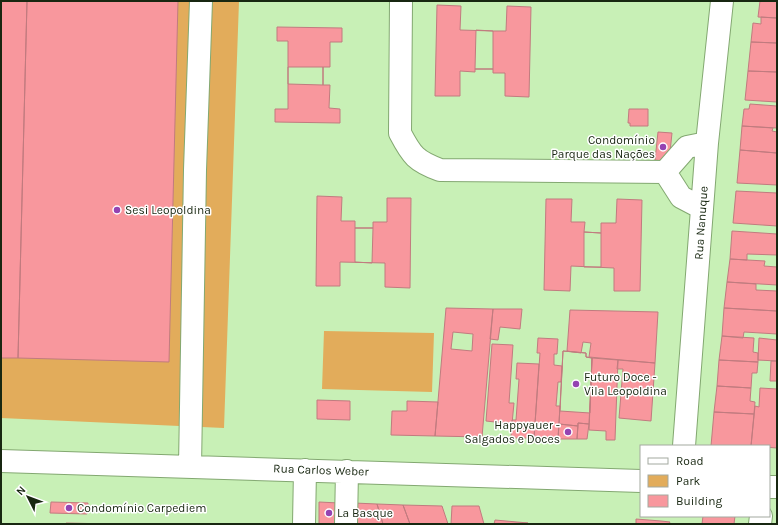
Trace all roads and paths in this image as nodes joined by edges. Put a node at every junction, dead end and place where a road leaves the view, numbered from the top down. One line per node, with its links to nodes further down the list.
1 (202, 1): 9 (street)
2 (401, 1): 5 (street)
3 (722, 1): 4 (street, Rua Nanuque)
4 (707, 143): 5 (street); 6 (street, Rua Nanuque)
5 (665, 172): 6 (street)
6 (702, 208): 7 (street, Rua Nanuque)
7 (684, 445)
8 (1, 461): 9 (street, Rua Carlos Weber)
9 (190, 467): 10 (street, Rua Carlos Weber)
10 (305, 470): 11 (street, Rua Carlos Weber); 13 (street)
11 (347, 471): 12 (street, Rua Carlos Weber); 14 (street)
12 (640, 482)
13 (304, 524)
14 (346, 524)

